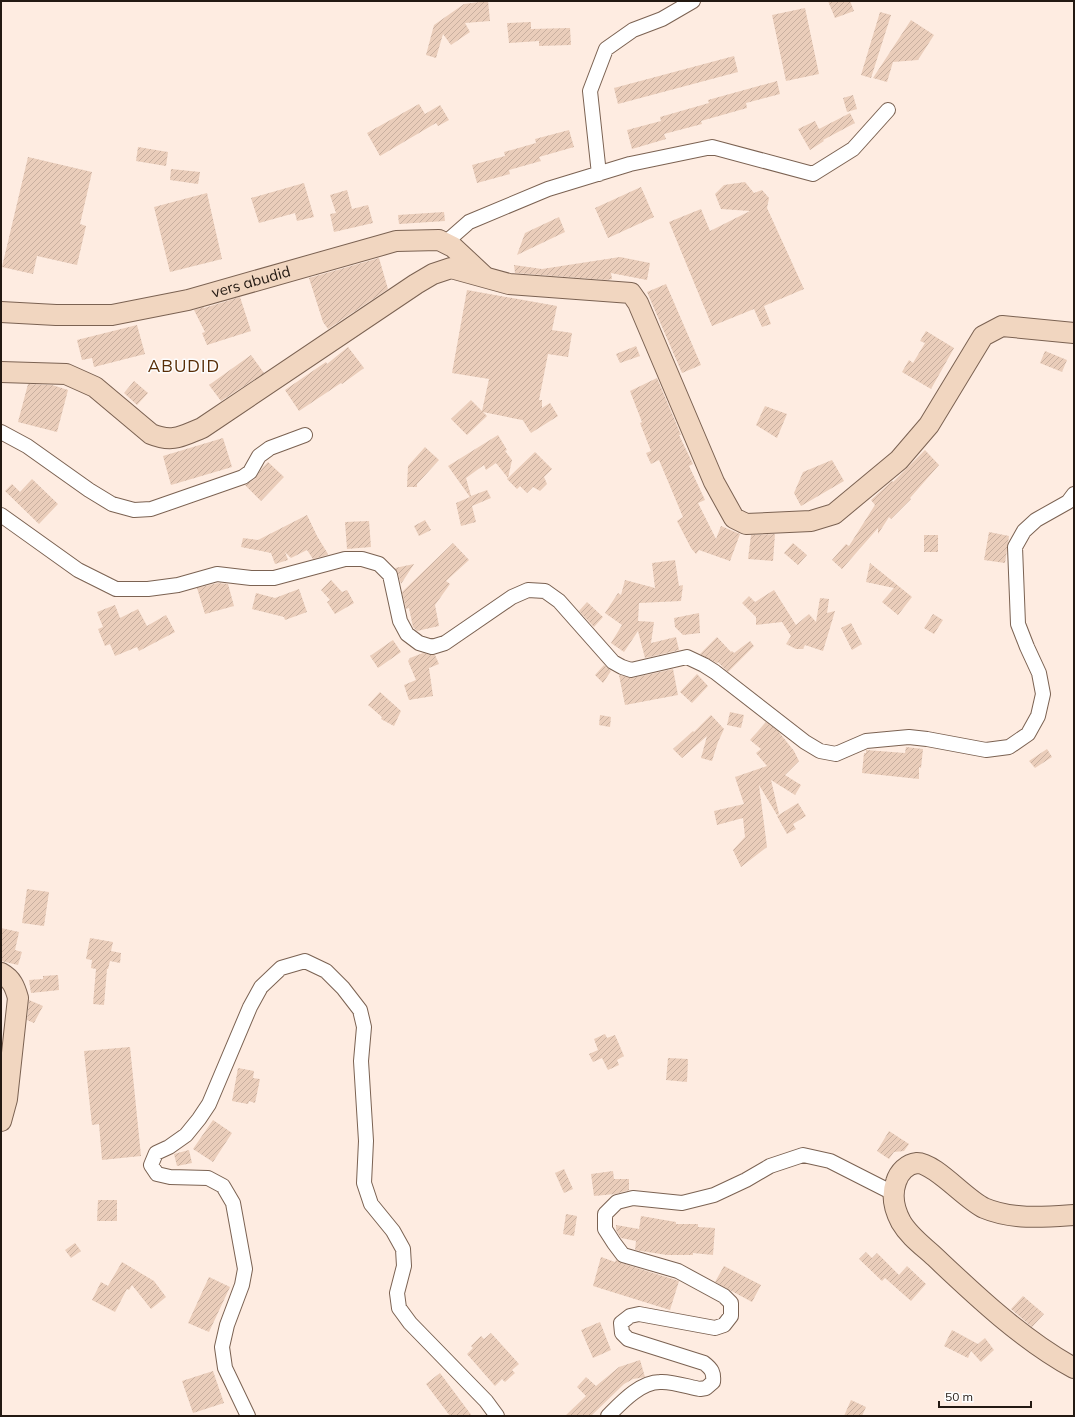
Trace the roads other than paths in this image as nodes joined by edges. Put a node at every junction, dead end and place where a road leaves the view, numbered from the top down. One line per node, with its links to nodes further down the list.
1 (694, 1): 3 (street)
2 (888, 110): 3 (street)
3 (599, 174): 4 (street)
4 (445, 243): 5 (street, vers abudid); 6 (street, vers abudid)
5 (486, 278): 7 (street); 8 (street)
6 (1, 312)
7 (1074, 332)
8 (1, 372)
9 (1, 432): 10 (street)
10 (304, 435)
11 (1074, 494): 12 (street)
12 (1, 515)
13 (1, 973): 14 (street)
14 (1, 1120)
15 (893, 1193): 16 (street); 17 (street); 20 (street)
16 (1074, 1215)
17 (1074, 1368)
18 (248, 1416): 19 (street)
19 (498, 1416)
20 (608, 1416)

